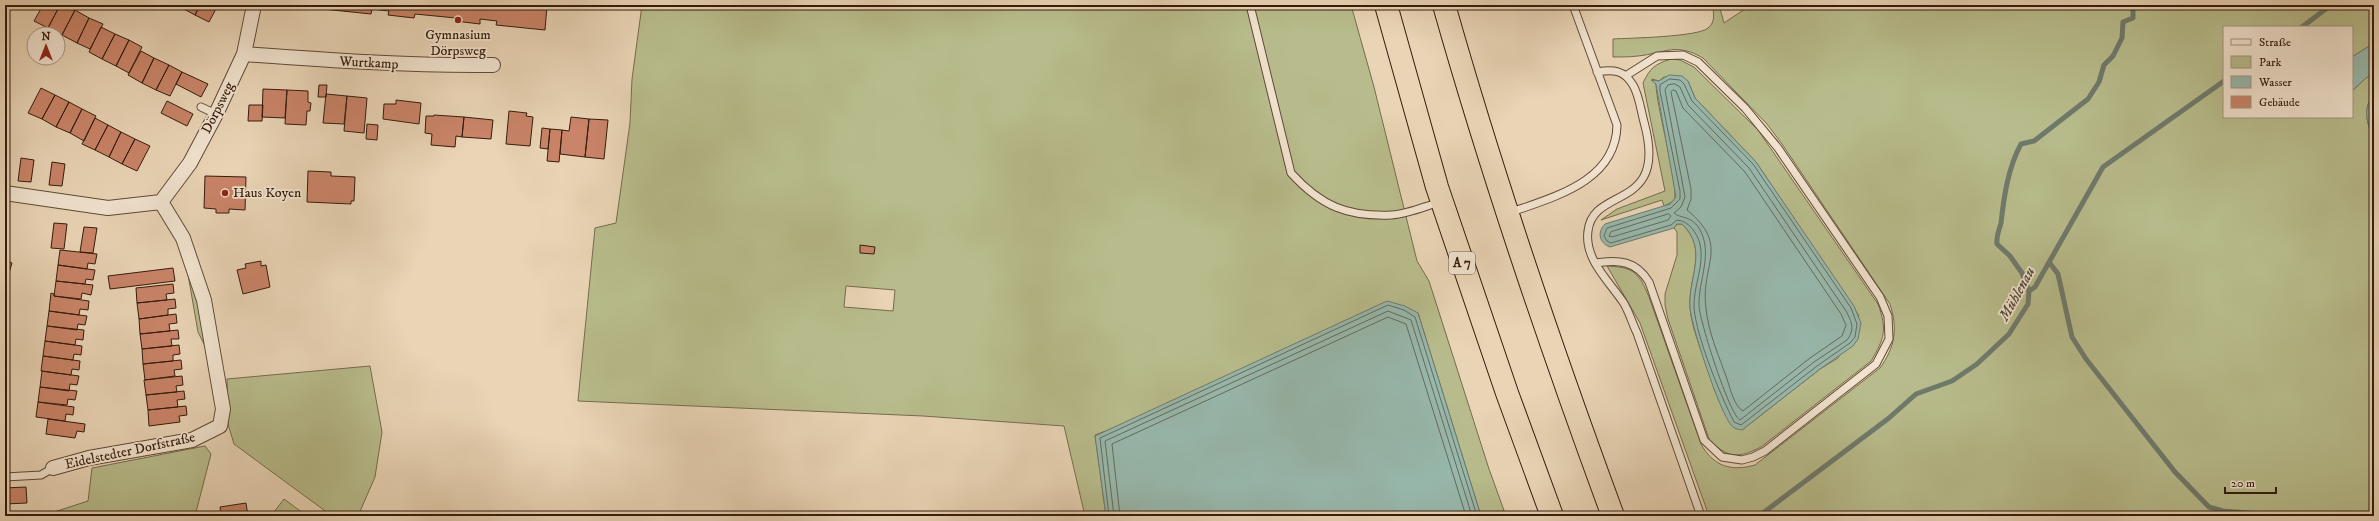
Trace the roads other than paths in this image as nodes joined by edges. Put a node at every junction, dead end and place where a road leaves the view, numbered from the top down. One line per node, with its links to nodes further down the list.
1 (254, 5): 6 (street, Dörpsweg)
2 (1250, 5): 14 (lane)
3 (1386, 5): 14 (highway, A 7)
4 (1444, 5): 15 (highway)
5 (1573, 5): 8 (lane)
6 (244, 54): 7 (street, Wurtkamp); 11 (street, Dörpsweg)
7 (493, 65)
8 (1597, 72): 9 (lane); 15 (lane)
9 (1627, 75): 16 (lane); 16 (lane)
10 (201, 107): 11 (lane)
11 (216, 114): 13 (street, Dörpsweg)
12 (5, 193): 13 (street)
13 (161, 202): 17 (street, Eidelstedter Dorfstraße)
14 (1442, 202): 19 (highway, A 7)
15 (1507, 214): 20 (highway)
16 (1595, 263): 21 (lane)
17 (53, 468): 18 (lane)
18 (5, 476)
19 (1552, 516)
20 (1613, 516)
21 (1701, 516)

